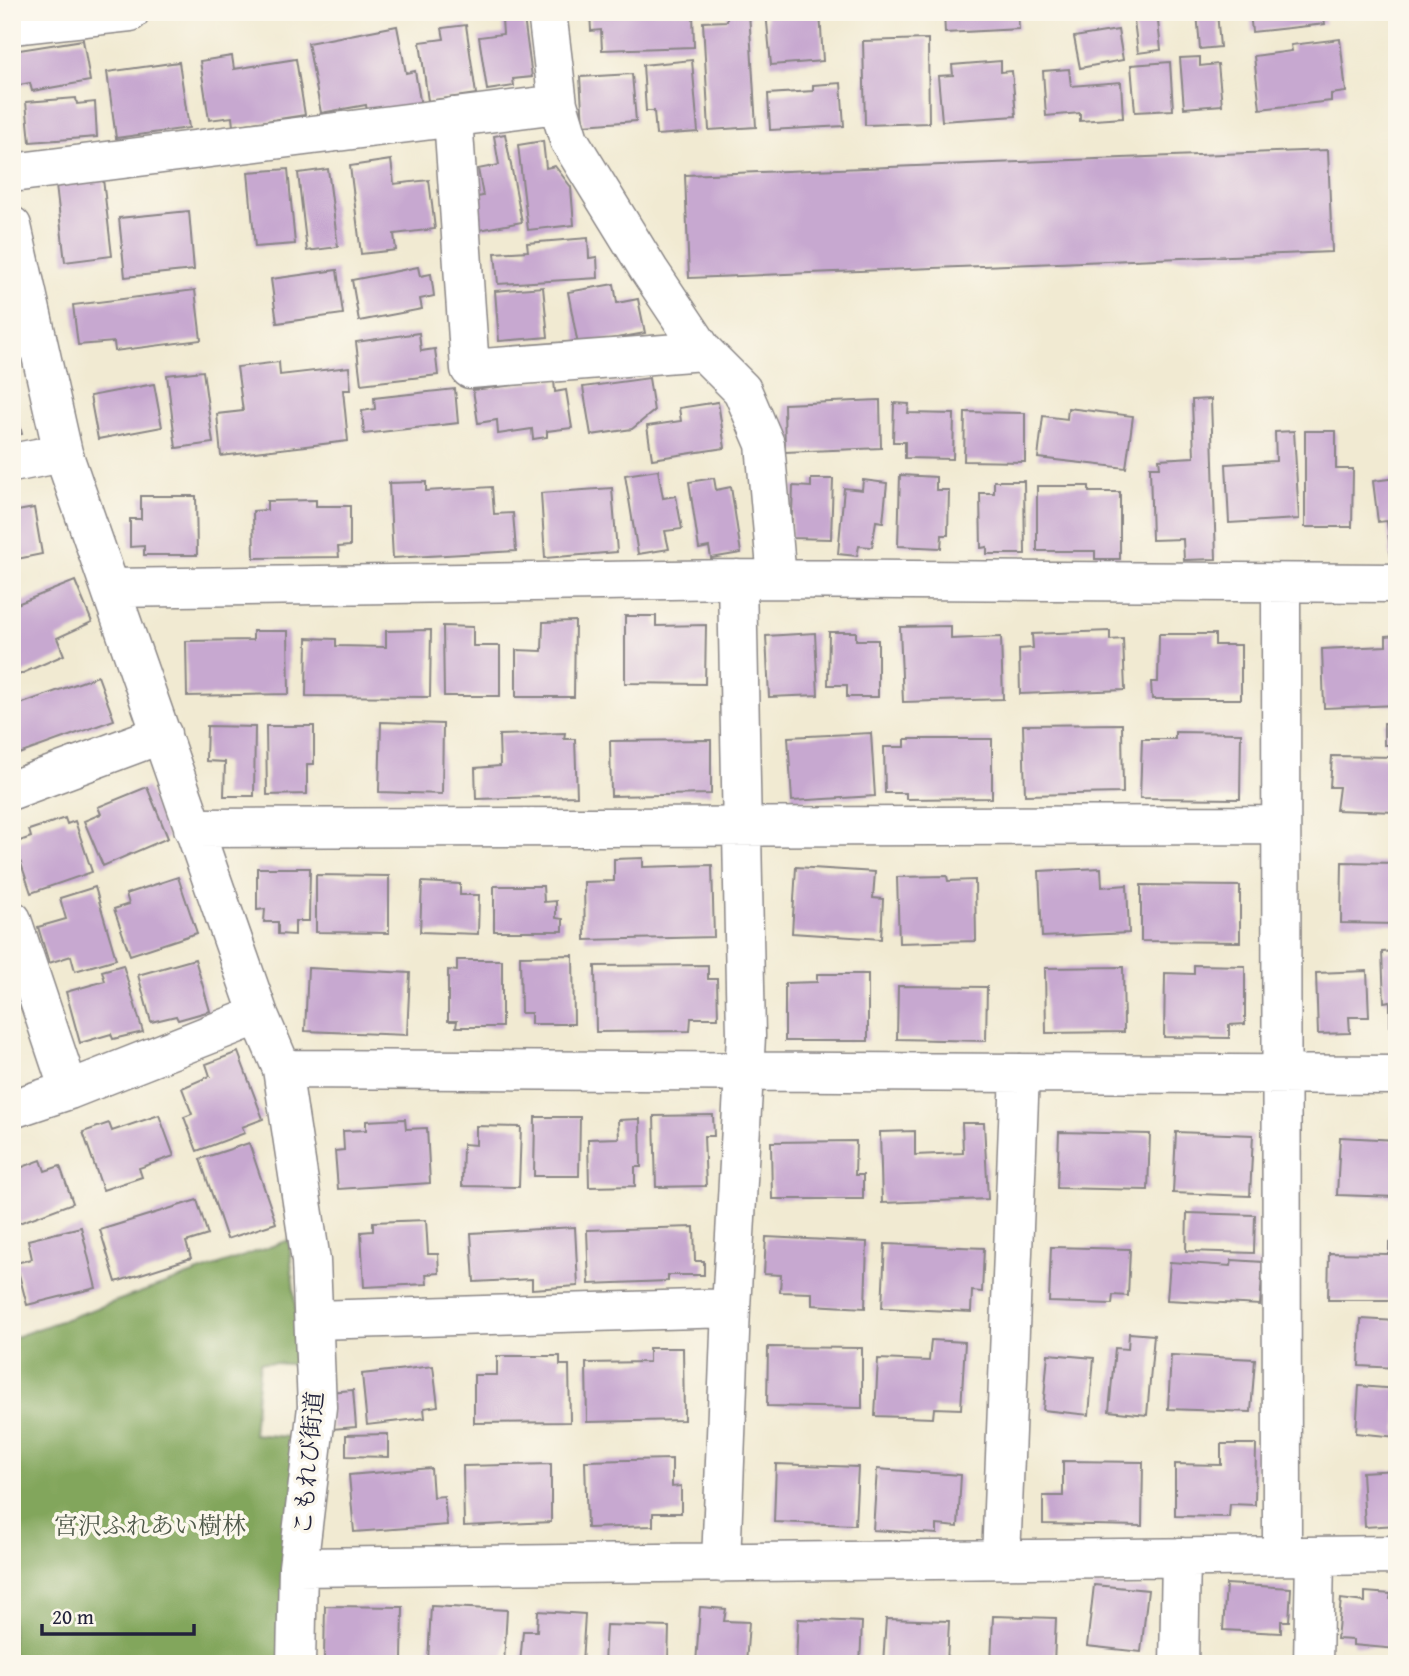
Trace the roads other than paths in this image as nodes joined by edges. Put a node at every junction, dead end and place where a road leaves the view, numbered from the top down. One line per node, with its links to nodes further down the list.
1 (130, 12): 3 (street)
2 (547, 12): 4 (street)
3 (12, 25)
4 (558, 104): 5 (street); 8 (street)
5 (453, 117): 6 (street); 8 (street)
6 (12, 173)
7 (14, 239): 9 (street, こもれび街道)
8 (703, 351): 12 (street)
9 (63, 453): 10 (street); 15 (street, こもれび街道)
10 (12, 463)
11 (737, 579): 12 (street); 15 (street); 19 (street)
12 (777, 579): 14 (street)
13 (1397, 583): 14 (street)
14 (1281, 584): 18 (street)
15 (111, 588): 16 (street, こもれび街道)
16 (162, 734): 17 (street); 20 (street, こもれび街道)
17 (12, 790)
18 (1281, 825): 19 (street); 26 (street)
19 (743, 826): 20 (street); 24 (street)
20 (193, 828): 22 (street, こもれび街道)
21 (12, 920): 28 (street)
22 (259, 1015): 23 (street, こもれび街道); 28 (street)
23 (282, 1069): 24 (street); 31 (street, こもれび街道)
24 (744, 1072): 25 (street); 30 (street)
25 (1020, 1073): 26 (street); 35 (street)
26 (1282, 1074): 27 (street); 33 (street)
27 (1397, 1074)
28 (69, 1090): 29 (street)
29 (12, 1109)
30 (731, 1308): 31 (street); 36 (street)
31 (314, 1320): 37 (street, こもれび街道)
32 (1397, 1555): 33 (street)
33 (1299, 1556): 34 (street); 40 (street)
34 (1181, 1557): 35 (street); 39 (street)
35 (1001, 1559): 36 (street)
36 (721, 1563): 37 (street)
37 (298, 1567): 38 (street, こもれび街道)
38 (296, 1664)
39 (1179, 1664)
40 (1313, 1664)

